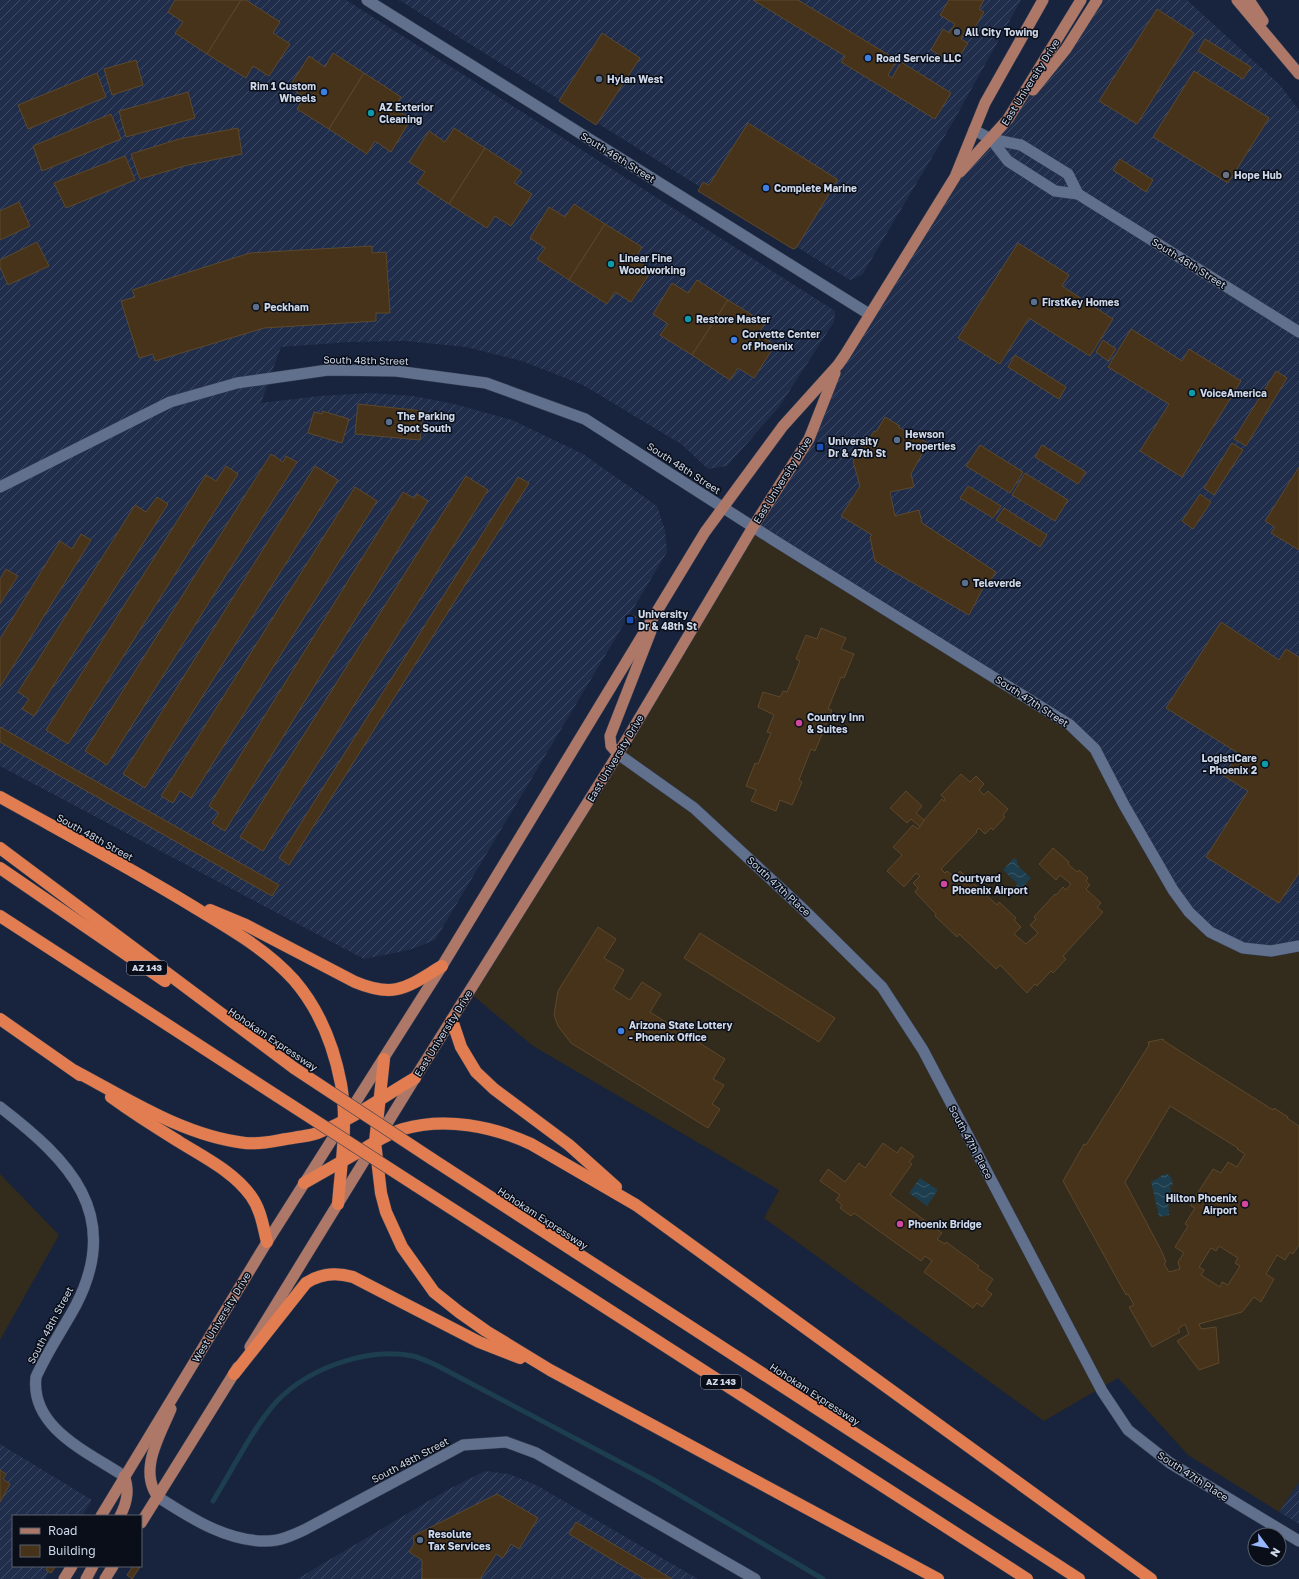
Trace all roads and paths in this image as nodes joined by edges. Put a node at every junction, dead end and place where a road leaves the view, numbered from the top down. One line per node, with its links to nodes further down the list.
1 (367, 0): 14 (street, South 46th Street)
2 (1043, 0): 10 (main road, East University Drive)
3 (1081, 0): 9 (main road, East University Drive)
4 (1097, 0): 9 (main road)
5 (1237, 0): 7 (main road)
6 (1249, 0): 7 (main road)
7 (1284, 55): 8 (main road)
8 (1299, 74)
9 (1008, 119): 11 (main road, East University Drive)
10 (974, 130): 11 (street, South 46th Street); 12 (main road, East University Drive)
11 (990, 139): 12 (main road, East University Drive); 13 (street, South 46th Street); 13 (street, South 46th Street)
12 (955, 177): 14 (main road, East University Drive)
13 (1078, 194): 15 (street, South 46th Street)
14 (869, 314): 16 (main road, East University Drive)
15 (1299, 332)
16 (838, 365): 18 (main road, East University Drive); 19 (main road, East University Drive)
17 (0, 487): 18 (street, South 48th Street)
18 (722, 507): 19 (street, South 47th Street); 20 (main road, East University Drive)
19 (753, 527): 21 (main road, East University Drive); 27 (street, South 47th Street)
20 (660, 606): 21 (main road); 28 (main road, East University Drive)
21 (618, 754): 30 (main road, East University Drive); 52 (street, South 47th Place)
22 (0, 797): 25 (highway, South 48th Street)
23 (0, 848): 32 (highway)
24 (0, 868): 32 (highway, Hohokam Expressway / AZ 143)
25 (178, 897): 28 (highway); 37 (highway)
26 (0, 916): 61 (highway, AZ 143, bridge)
27 (1299, 946)
28 (442, 966): 31 (main road, East University Drive)
29 (0, 1018): 33 (highway)
30 (452, 1020): 34 (main road, East University Drive); 42 (highway)
31 (384, 1059): 35 (highway); 37 (main road, East University Drive)
32 (294, 1068): 62 (highway, Hohokam Expressway / AZ 143, bridge)
33 (75, 1071): 37 (highway); 43 (highway)
34 (415, 1078): 35 (highway); 38 (main road, East University Drive)
35 (379, 1099): 37 (highway); 38 (highway)
36 (0, 1107): 47 (street, South 48th Street)
37 (344, 1120): 39 (highway); 40 (main road, West University Drive)
38 (375, 1142): 39 (highway); 41 (main road); 42 (highway); 44 (highway)
39 (341, 1162): 40 (highway); 41 (highway)
40 (304, 1183): 43 (main road, West University Drive)
41 (338, 1204): 45 (main road)
42 (636, 1205): 63 (highway)
43 (267, 1242): 46 (main road, West University Drive)
44 (550, 1370): 45 (highway); 60 (highway)
45 (234, 1374): 48 (main road)
46 (183, 1379): 47 (main road, West University Drive); 48 (main road)
47 (124, 1476): 49 (main road, West University Drive); 50 (main road)
48 (158, 1497): 51 (main road); 59 (street, South 48th Street)
49 (102, 1515)
50 (120, 1515)
51 (142, 1521)
52 (1299, 1541)
53 (71, 1567): 56 (main road)
54 (92, 1567): 57 (main road)
55 (112, 1567): 58 (main road)
56 (64, 1579)
57 (86, 1579)
58 (105, 1579)
59 (755, 1579)
60 (938, 1579)
61 (1027, 1579)
62 (1079, 1579)
63 (1151, 1579)

